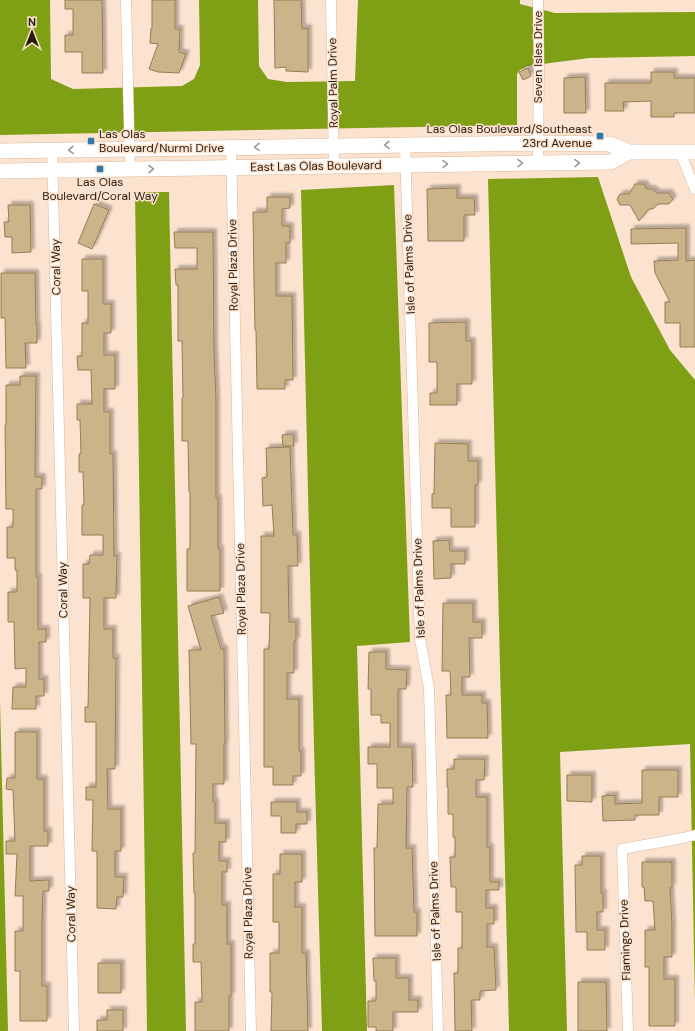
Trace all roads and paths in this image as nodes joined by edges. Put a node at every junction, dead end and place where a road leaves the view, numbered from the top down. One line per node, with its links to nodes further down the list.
1 (126, 0): 5 (street)
2 (332, 0): 4 (street, Royal Palm Drive)
3 (538, 0): 6 (street, Seven Isles Drive)
4 (334, 140): 7 (main road, East Las Olas Boulevard, one-way to 4); 8 (main road, East Las Olas Boulevard, one-way to 8); 15 (street, Royal Palm Drive)
5 (129, 143): 8 (main road, East Las Olas Boulevard); 9 (main road, East Las Olas Boulevard, one-way to 9); 17 (street)
6 (538, 143): 7 (main road, East Las Olas Boulevard); 11 (main road, East Las Olas Boulevard); 13 (street, Seven Isles Drive)
7 (406, 145): 14 (street, Isle of Palms Drive)
8 (231, 147): 16 (street, Royal Plaza Drive)
9 (52, 150): 10 (main road, East Las Olas Boulevard); 18 (street, Coral Way)
10 (0, 151)
11 (629, 152): 12 (main road, East Las Olas Boulevard); 13 (main road, East Las Olas Boulevard, one-way to 11)
12 (688, 152): 20 (street)
13 (538, 163): 14 (main road, East Las Olas Boulevard, one-way to 13)
14 (406, 165): 15 (main road, East Las Olas Boulevard); 24 (street, Isle of Palms Drive)
15 (334, 166): 16 (main road, East Las Olas Boulevard)
16 (231, 168): 17 (main road, East Las Olas Boulevard, one-way to 16); 23 (street, Royal Plaza Drive)
17 (130, 169): 18 (main road, East Las Olas Boulevard)
18 (53, 170): 19 (main road, East Las Olas Boulevard); 22 (street, Coral Way)
19 (0, 171)
20 (695, 189)
21 (695, 834): 25 (street, Flamingo Drive)
22 (74, 1031)
23 (251, 1031)
24 (438, 1031)
25 (628, 1031)

